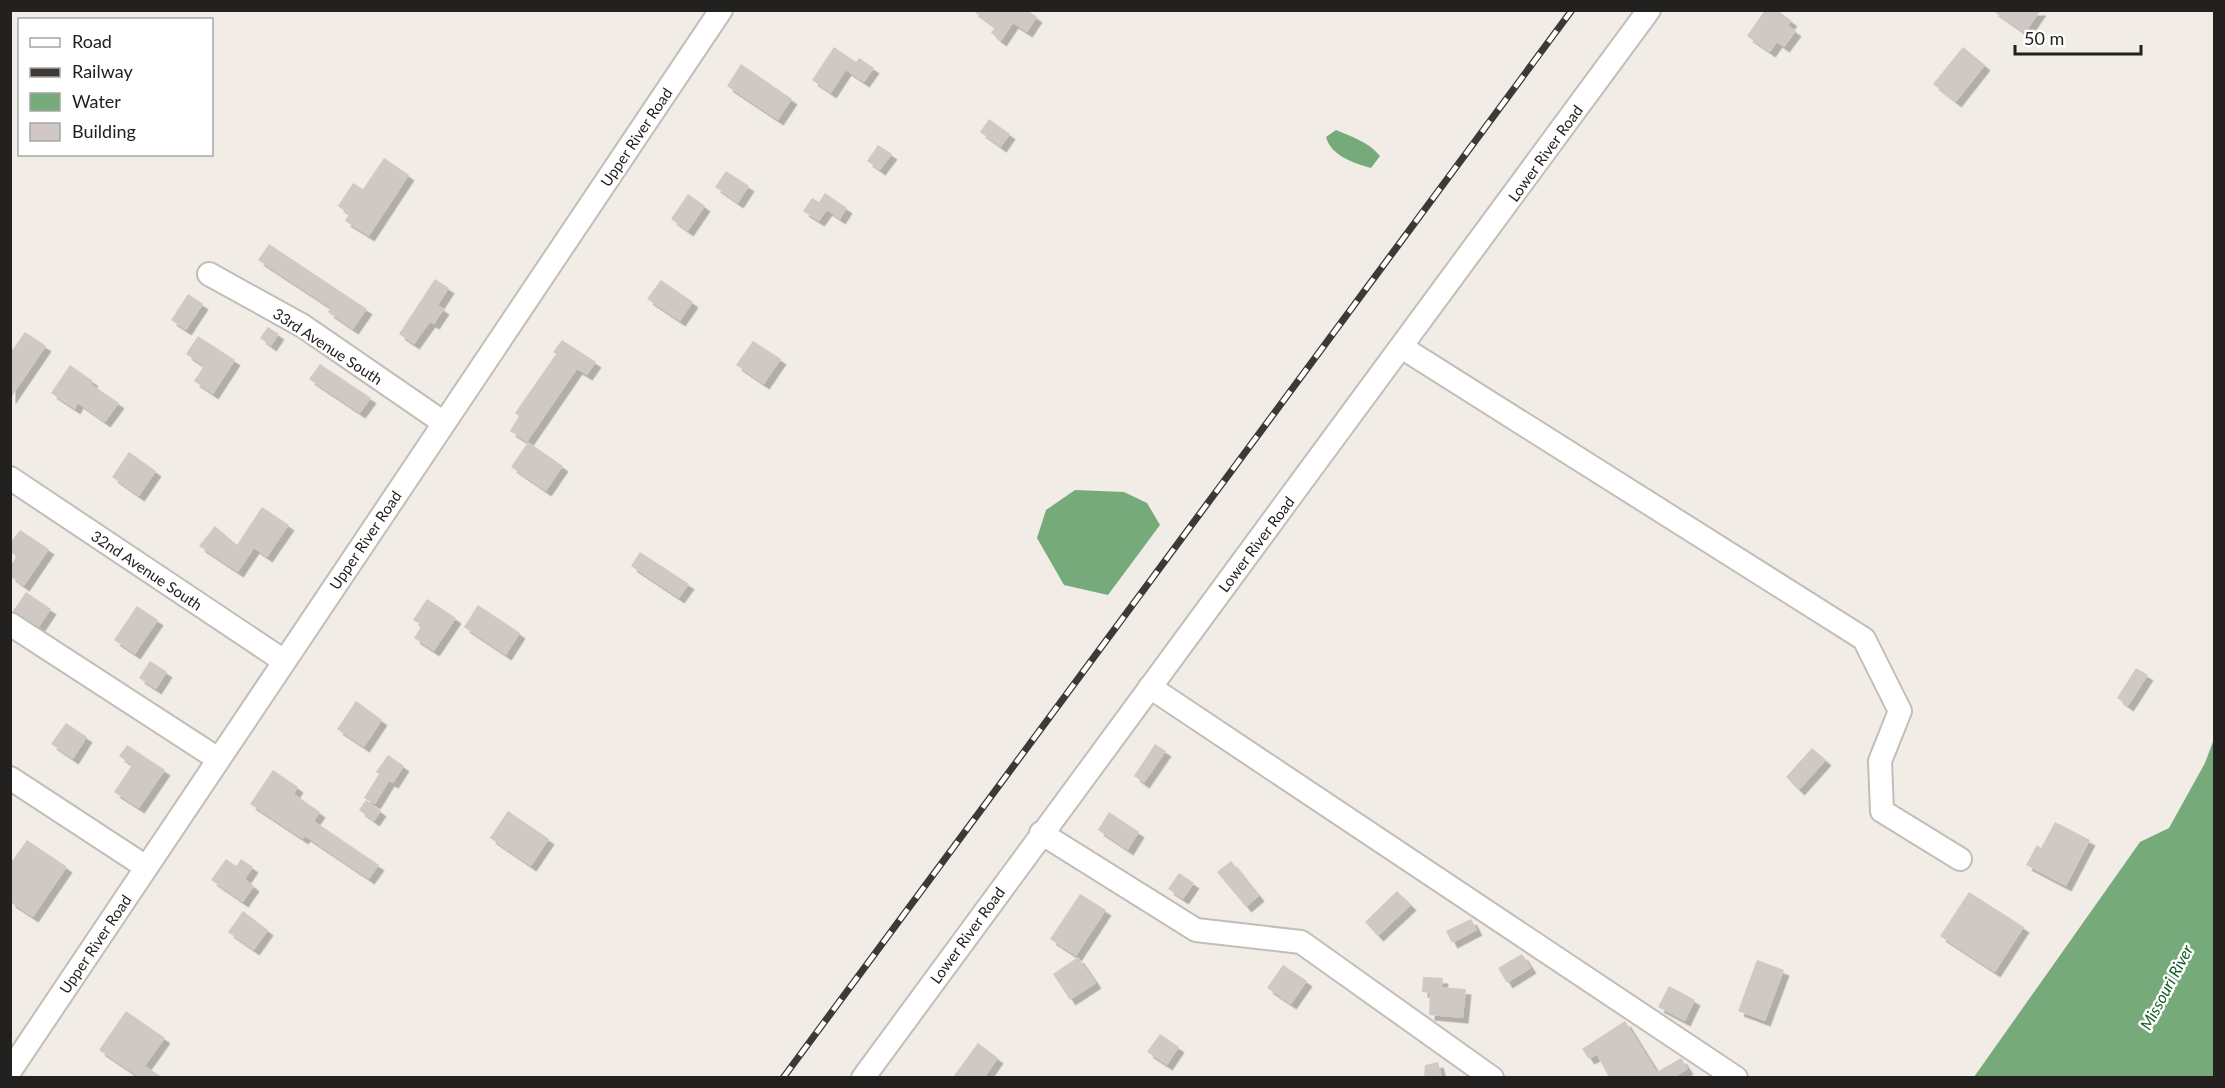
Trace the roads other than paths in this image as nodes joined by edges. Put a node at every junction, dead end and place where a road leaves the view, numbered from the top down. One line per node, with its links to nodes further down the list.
1 (721, 10): 5 (street, Upper River Road)
2 (1649, 10): 4 (street, Lower River Road)
3 (209, 274): 5 (street, 33rd Avenue South)
4 (1403, 348): 9 (street, Lower River Road); 13 (street)
5 (444, 423): 8 (street, Upper River Road)
6 (10, 478): 8 (street, 32nd Avenue South)
7 (10, 624): 10 (street)
8 (284, 661): 10 (street, Upper River Road)
9 (1150, 687): 12 (street, Lower River Road); 18 (street)
10 (218, 759): 14 (street, Upper River Road)
11 (10, 778): 14 (street)
12 (1041, 833): 16 (street, Lower River Road); 17 (street)
13 (1960, 860)
14 (146, 867): 15 (street, Upper River Road)
15 (10, 1071)
16 (863, 1077)
17 (1492, 1077)
18 (1736, 1077)

